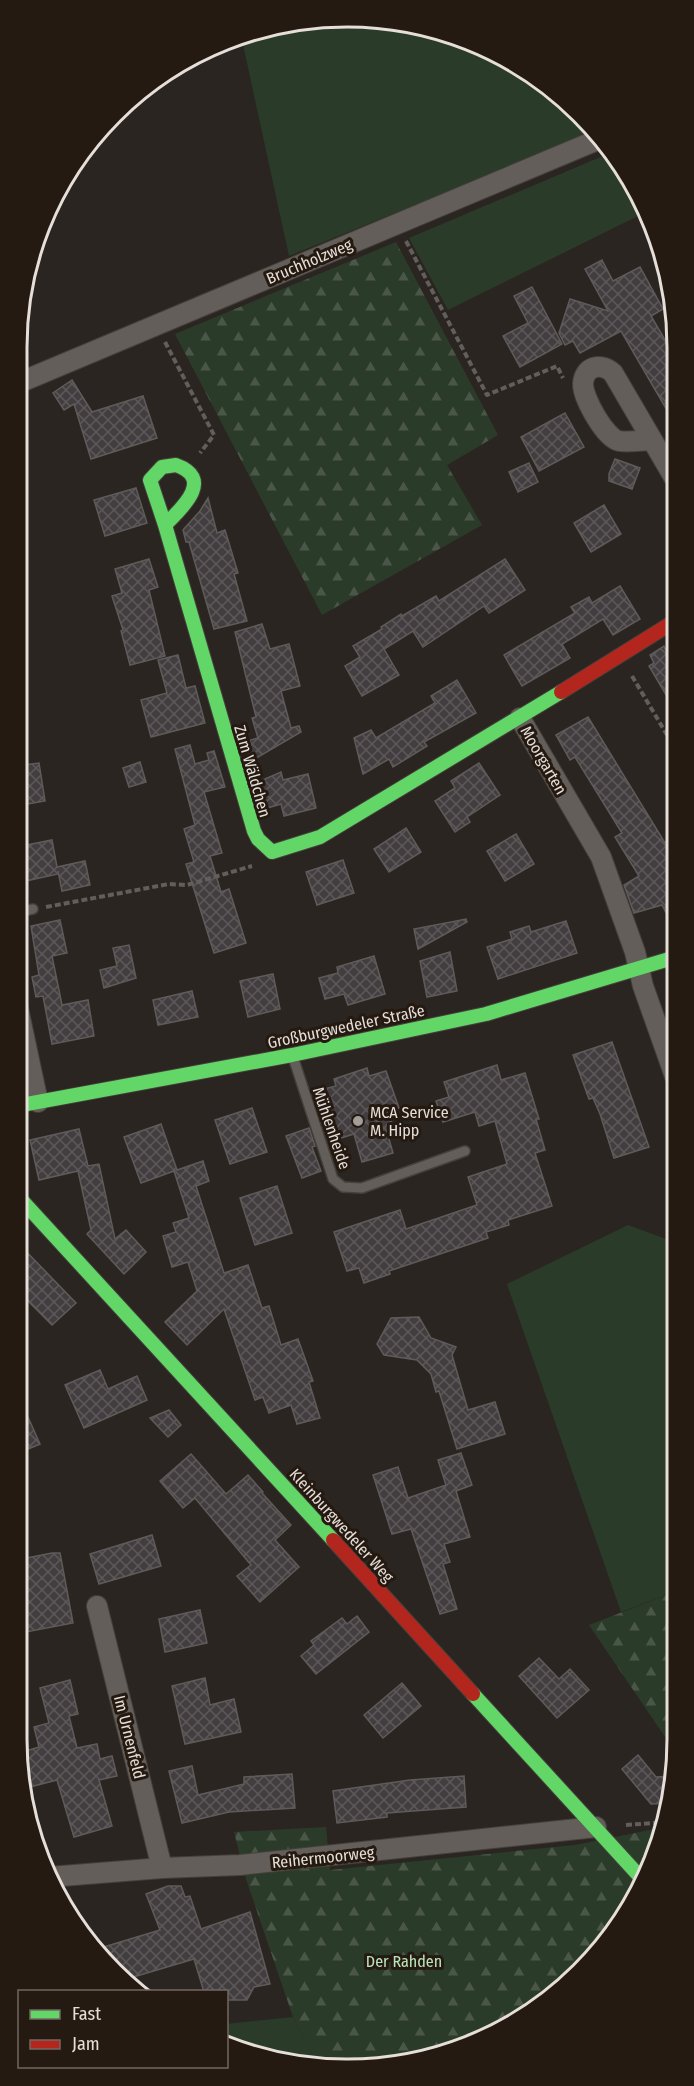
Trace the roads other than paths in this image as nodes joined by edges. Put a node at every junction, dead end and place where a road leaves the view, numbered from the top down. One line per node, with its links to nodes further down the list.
1 (593, 142): 2 (street, Bruchholzweg)
2 (27, 379)
3 (652, 440): 4 (street)
4 (667, 465)
5 (165, 525): 5 (street, Zum Wäldchen); 7 (street, Zum Wäldchen)
6 (667, 626): 7 (street, Moorgarten)
7 (520, 718): 11 (street, Moorgarten)
8 (33, 909): 9 (lane)
9 (27, 910)
10 (667, 960): 11 (street, Großburgwedeler Straße)
11 (639, 969): 13 (street, Moorgarten); 14 (street, Großburgwedeler Straße)
12 (27, 1050): 15 (street)
13 (667, 1054)
14 (292, 1055): 15 (street, Großburgwedeler Straße); 17 (lane, Mühlenheide)
15 (38, 1102): 16 (street, Großburgwedeler Straße)
16 (27, 1104)
17 (465, 1150)
18 (27, 1206): 20 (street, Kleinburgwedeler Weg)
19 (97, 1606): 21 (street, Im Urnenfeld)
20 (596, 1827): 21 (street, Reihermoorweg); 22 (street, Kleinburgwedeler Weg)
21 (162, 1868): 23 (street, Reihermoorweg)
22 (637, 1874)
23 (58, 1876)

